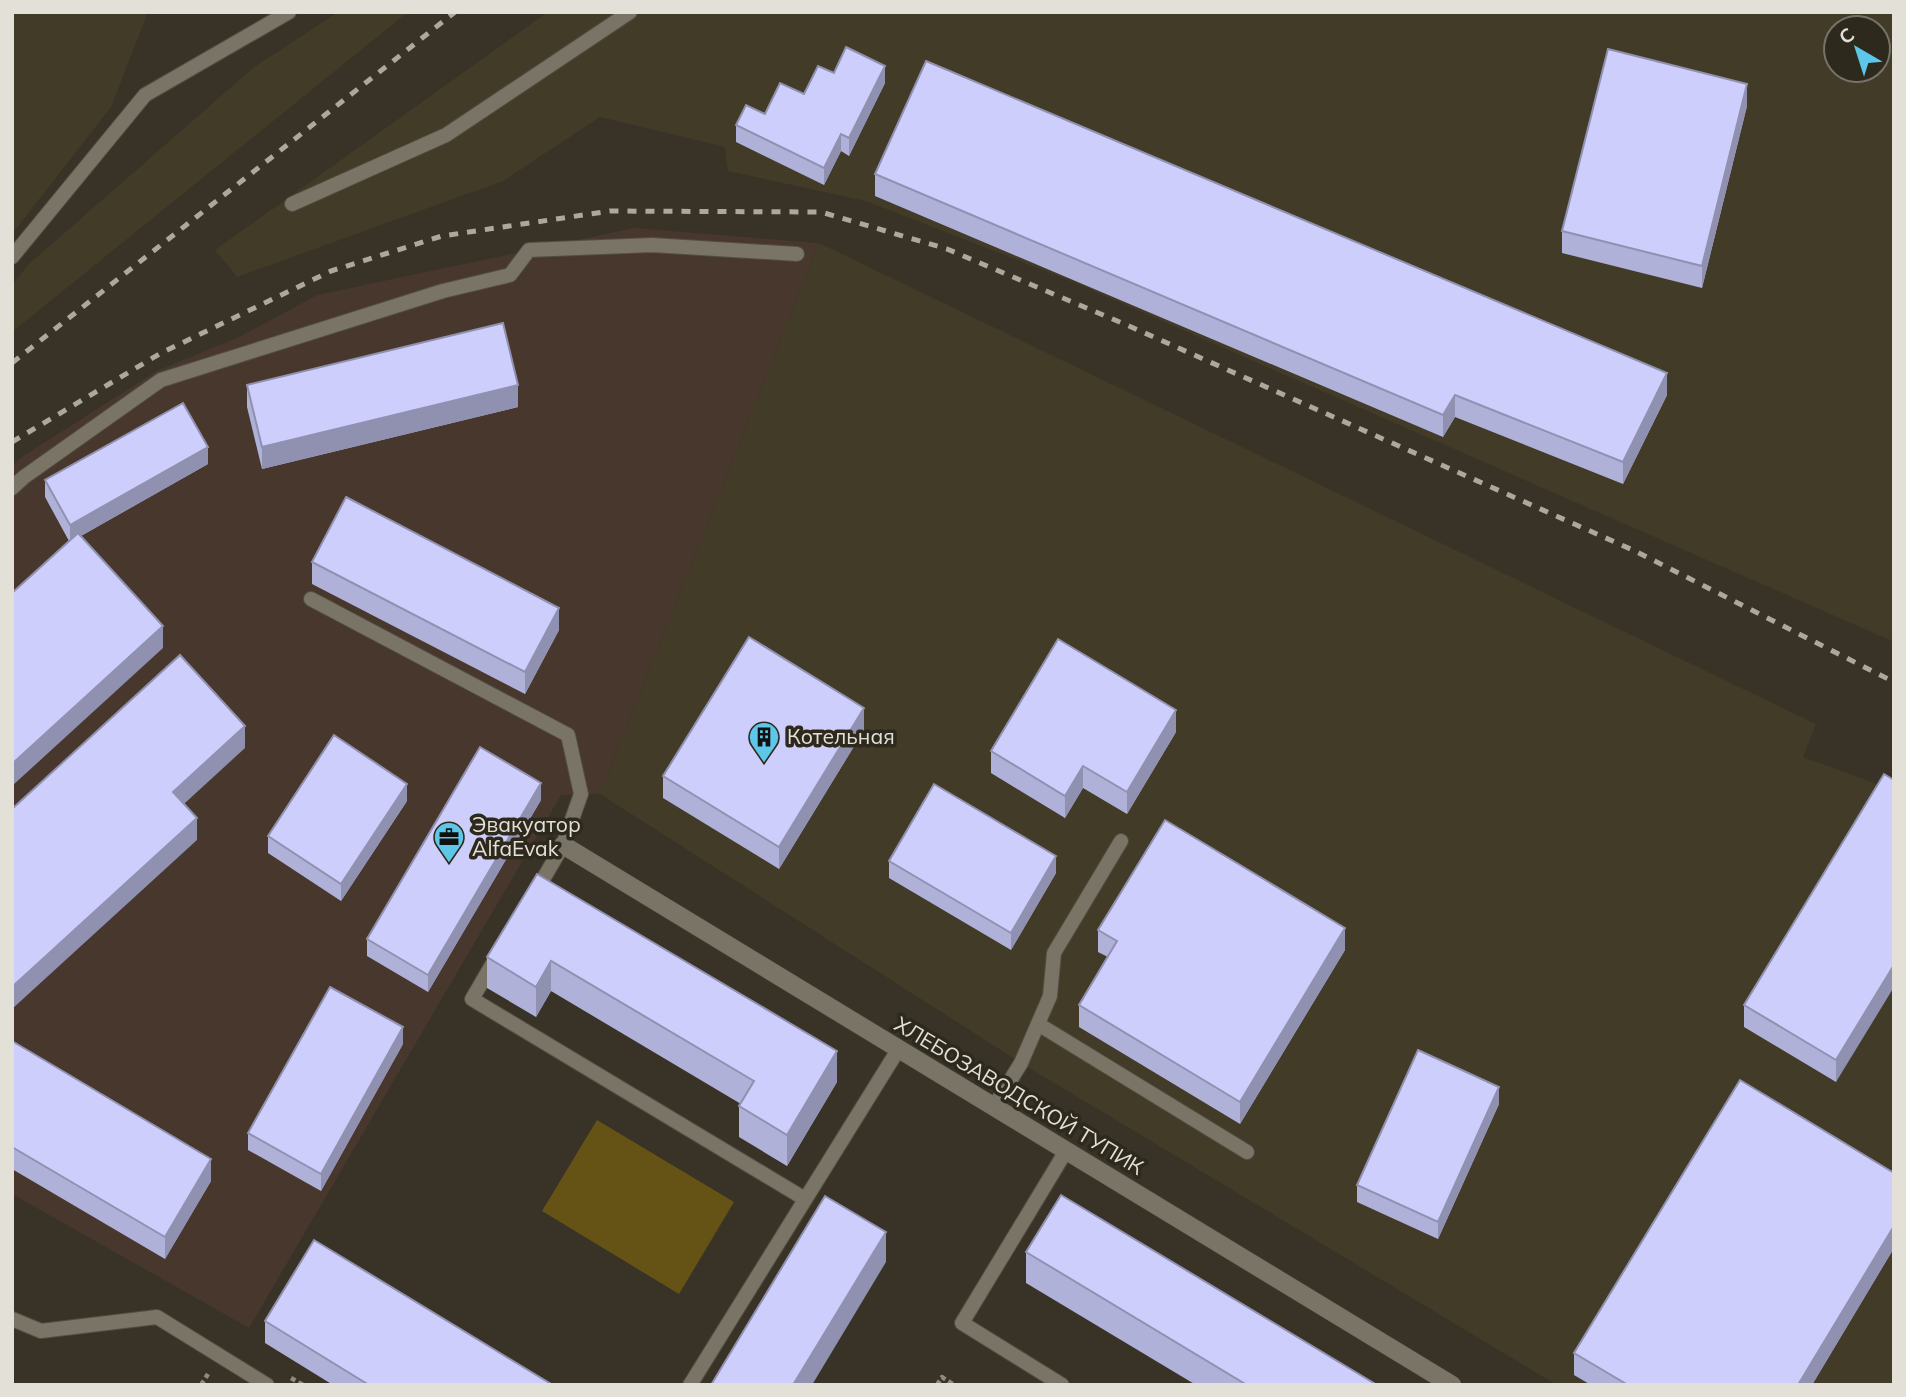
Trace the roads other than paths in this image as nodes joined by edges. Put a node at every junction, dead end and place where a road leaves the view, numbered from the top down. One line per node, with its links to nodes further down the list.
1 (289, 12): 5 (lane)
2 (630, 12): 3 (lane)
3 (292, 204)
4 (797, 254): 6 (lane)
5 (12, 257)
6 (12, 488)
7 (312, 599): 9 (lane)
8 (1121, 841): 12 (lane)
9 (563, 845): 10 (lane); 13 (street, ХЛЕБОЗАВОДСКОЙ ТУПИК)
10 (528, 904)
11 (507, 940): 17 (lane)
12 (1038, 1024): 14 (lane); 16 (lane)
13 (898, 1050): 14 (street, ХЛЕБОЗАВОДСКОЙ ТУПИК); 17 (lane)
14 (994, 1107): 15 (street, ХЛЕБОЗАВОДСКОЙ ТУПИК)
15 (1066, 1151): 21 (lane); 22 (street, ХЛЕБОЗАВОДСКОЙ ТУПИК)
16 (1247, 1152)
17 (805, 1199): 20 (lane)
18 (12, 1319): 19 (lane)
19 (267, 1385)
20 (690, 1385)
21 (1062, 1385)
22 (1452, 1385)

